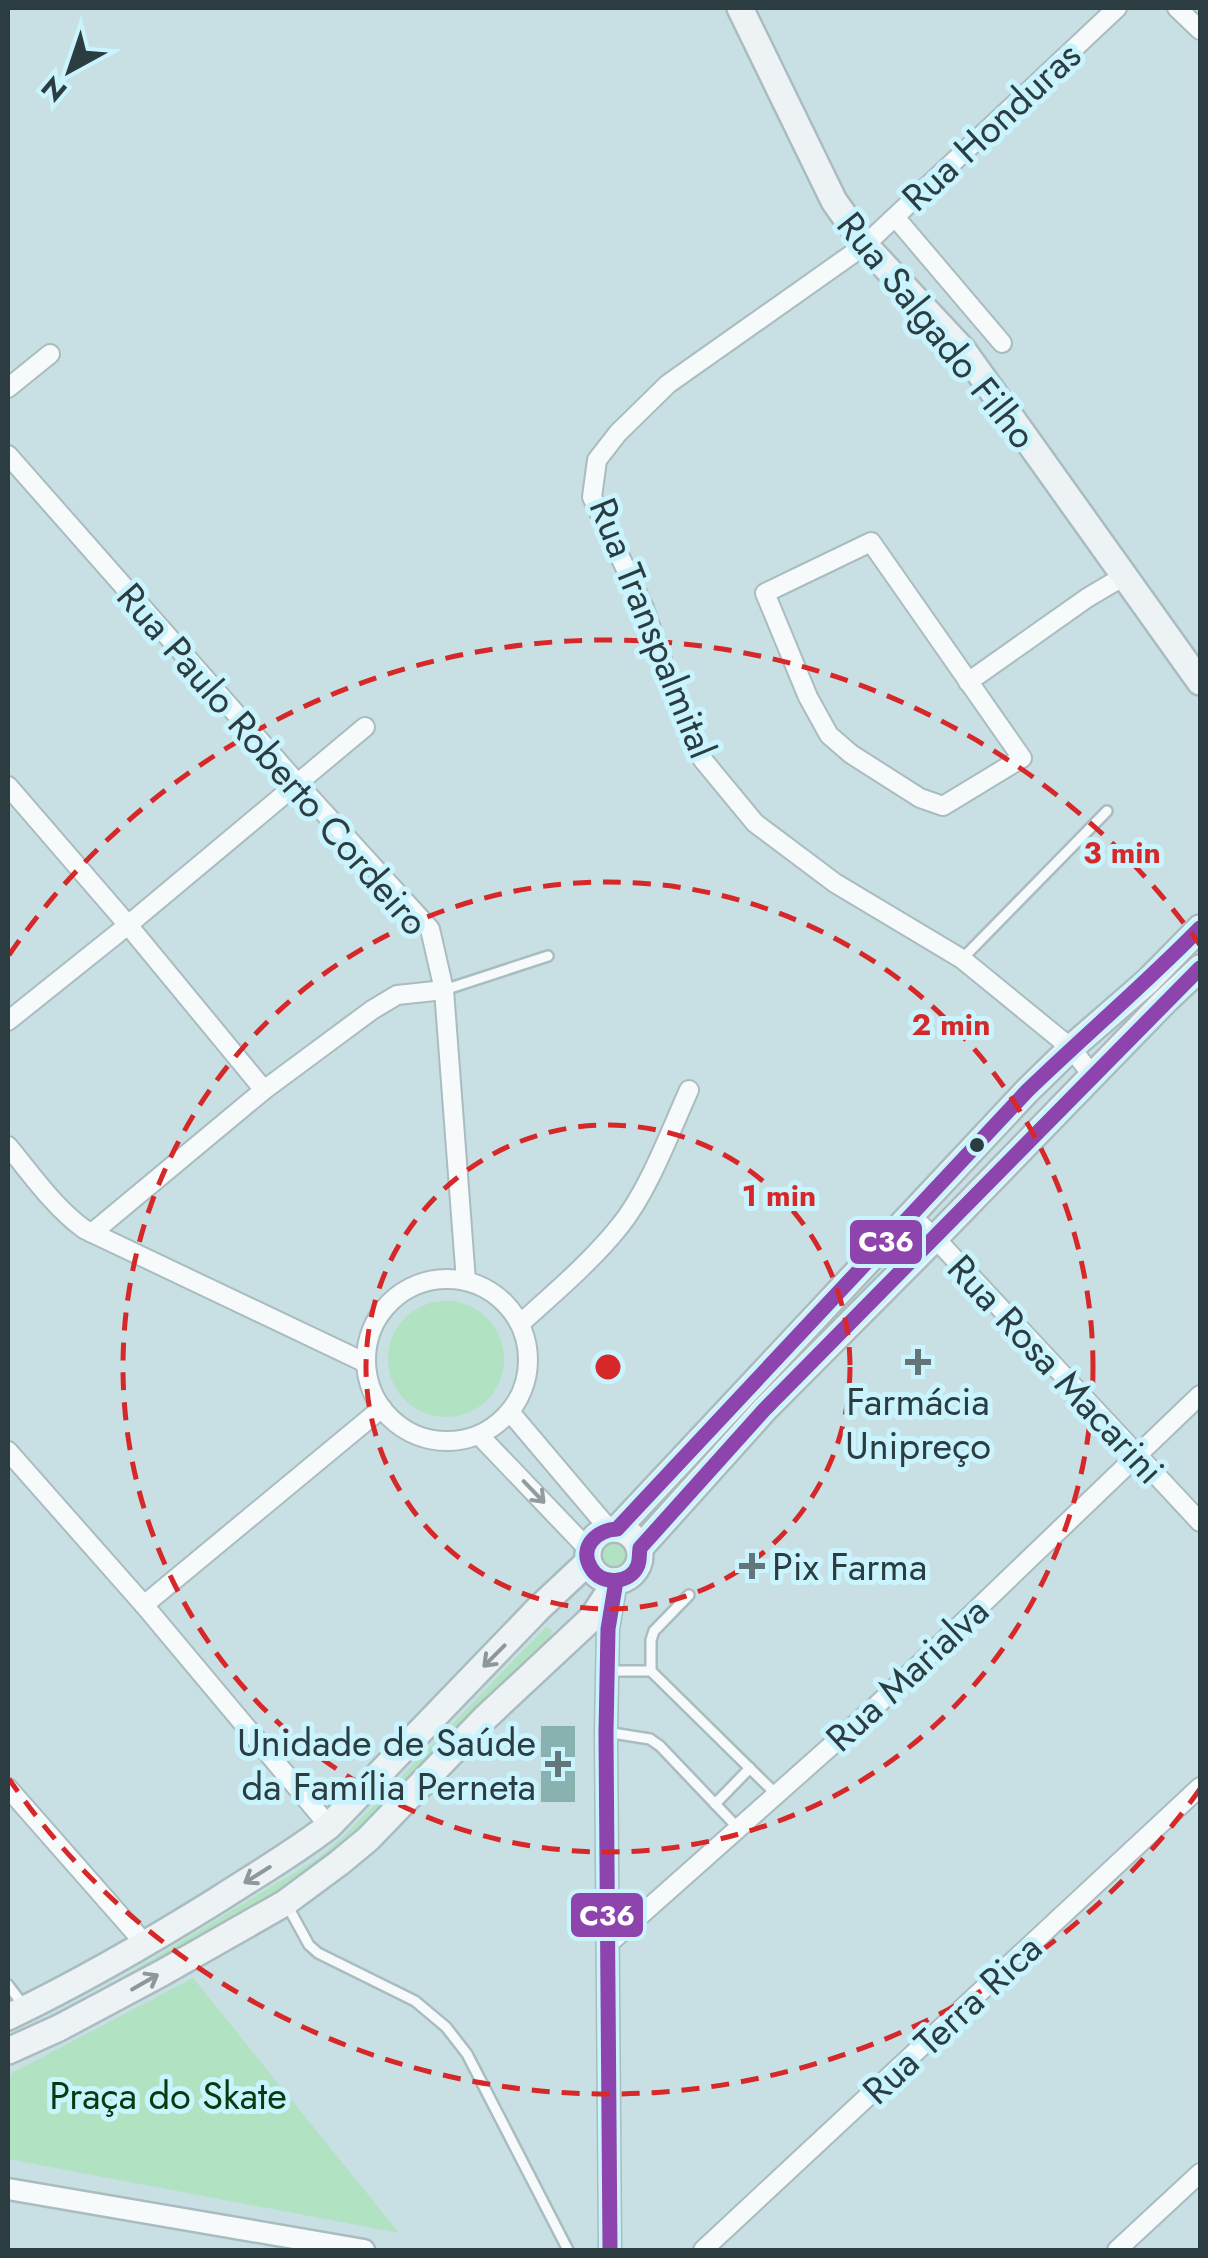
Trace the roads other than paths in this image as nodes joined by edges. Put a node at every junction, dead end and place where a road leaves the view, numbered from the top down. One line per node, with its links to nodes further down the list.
1 (740, 8): 6 (main road, Rua Salgado Filho)
2 (1117, 8): 5 (street, Rua Honduras)
3 (1178, 8): 4 (street)
4 (1200, 30)
5 (895, 217): 6 (street, Rua Honduras); 7 (street)
6 (865, 245): 11 (main road, Rua Salgado Filho); 21 (street, Rua Transpalmital)
7 (1002, 344)
8 (50, 354): 9 (street)
9 (8, 388)
10 (8, 455): 15 (street, Rua Paulo Roberto Cordeiro)
11 (1124, 576): 12 (street); 13 (main road, Rua Salgado Filho)
12 (968, 682): 12 (street)
13 (1200, 682)
14 (365, 727): 15 (street)
15 (298, 784): 18 (street); 23 (street, Rua Paulo Roberto Cordeiro)
16 (8, 786): 18 (street)
17 (1106, 811): 21 (lane)
18 (128, 925): 24 (street); 27 (street)
19 (1200, 928): 25 (main road)
20 (548, 956): 23 (lane)
21 (962, 959): 25 (street, Rua Transpalmital)
22 (1200, 968): 26 (main road)
23 (444, 990): 27 (street); 33 (street, Rua Paulo Roberto Cordeiro)
24 (8, 1020)
25 (1071, 1048): 26 (street, Rua Transpalmital); 30 (main road)
26 (1092, 1075): 32 (main road)
27 (264, 1090): 31 (street)
28 (689, 1090): 34 (street)
29 (8, 1146): 31 (street)
30 (911, 1216): 32 (street, Rua Rosa Macarini); 43 (main road)
31 (92, 1233): 35 (street)
32 (935, 1238): 41 (street, Rua Rosa Macarini); 44 (main road)
33 (466, 1281): 34 (street); 35 (street)
34 (520, 1324): 38 (street)
35 (366, 1363): 37 (street)
36 (1200, 1395): 41 (street, Rua Marialva)
37 (382, 1408): 39 (street); 48 (street)
38 (510, 1412): 39 (street); 43 (street)
39 (479, 1435): 45 (street, one-way to 45)
40 (8, 1451): 48 (street)
41 (1136, 1456): 42 (street, Rua Rosa Macarini); 57 (street, Rua Marialva)
42 (1200, 1522)
43 (613, 1529): 44 (main road); 45 (main road)
44 (640, 1548): 46 (main road)
45 (588, 1556): 46 (main road); 49 (main road)
46 (616, 1582): 50 (main road); 51 (street)
47 (688, 1595): 52 (lane)
48 (144, 1606): 59 (street)
49 (538, 1609): 50 (main road); 59 (main road, one-way to 59)
50 (565, 1641): 61 (main road)
51 (606, 1671): 52 (lane); 53 (street)
52 (651, 1671): 54 (lane)
53 (606, 1732): 58 (lane); 63 (street)
54 (750, 1768): 57 (lane); 58 (lane)
55 (1200, 1787): 73 (street, Rua Terra Rica)
56 (8, 1788): 62 (street)
57 (776, 1794): 60 (street, Rua Marialva)
58 (715, 1804): 60 (lane)
59 (329, 1826): 62 (main road, one-way to 62)
60 (738, 1828): 63 (street, Rua Marialva)
61 (286, 1902): 66 (main road, one-way to 61); 71 (lane)
62 (146, 1944): 65 (main road)
63 (607, 1945): 72 (street)
64 (8, 1985): 65 (lane)
65 (17, 2013)
66 (8, 2051)
67 (1200, 2173): 74 (street)
68 (8, 2189): 69 (street)
69 (287, 2244): 70 (street)
70 (364, 2250)
71 (568, 2250)
72 (610, 2250)
73 (703, 2250)
74 (1117, 2250)

